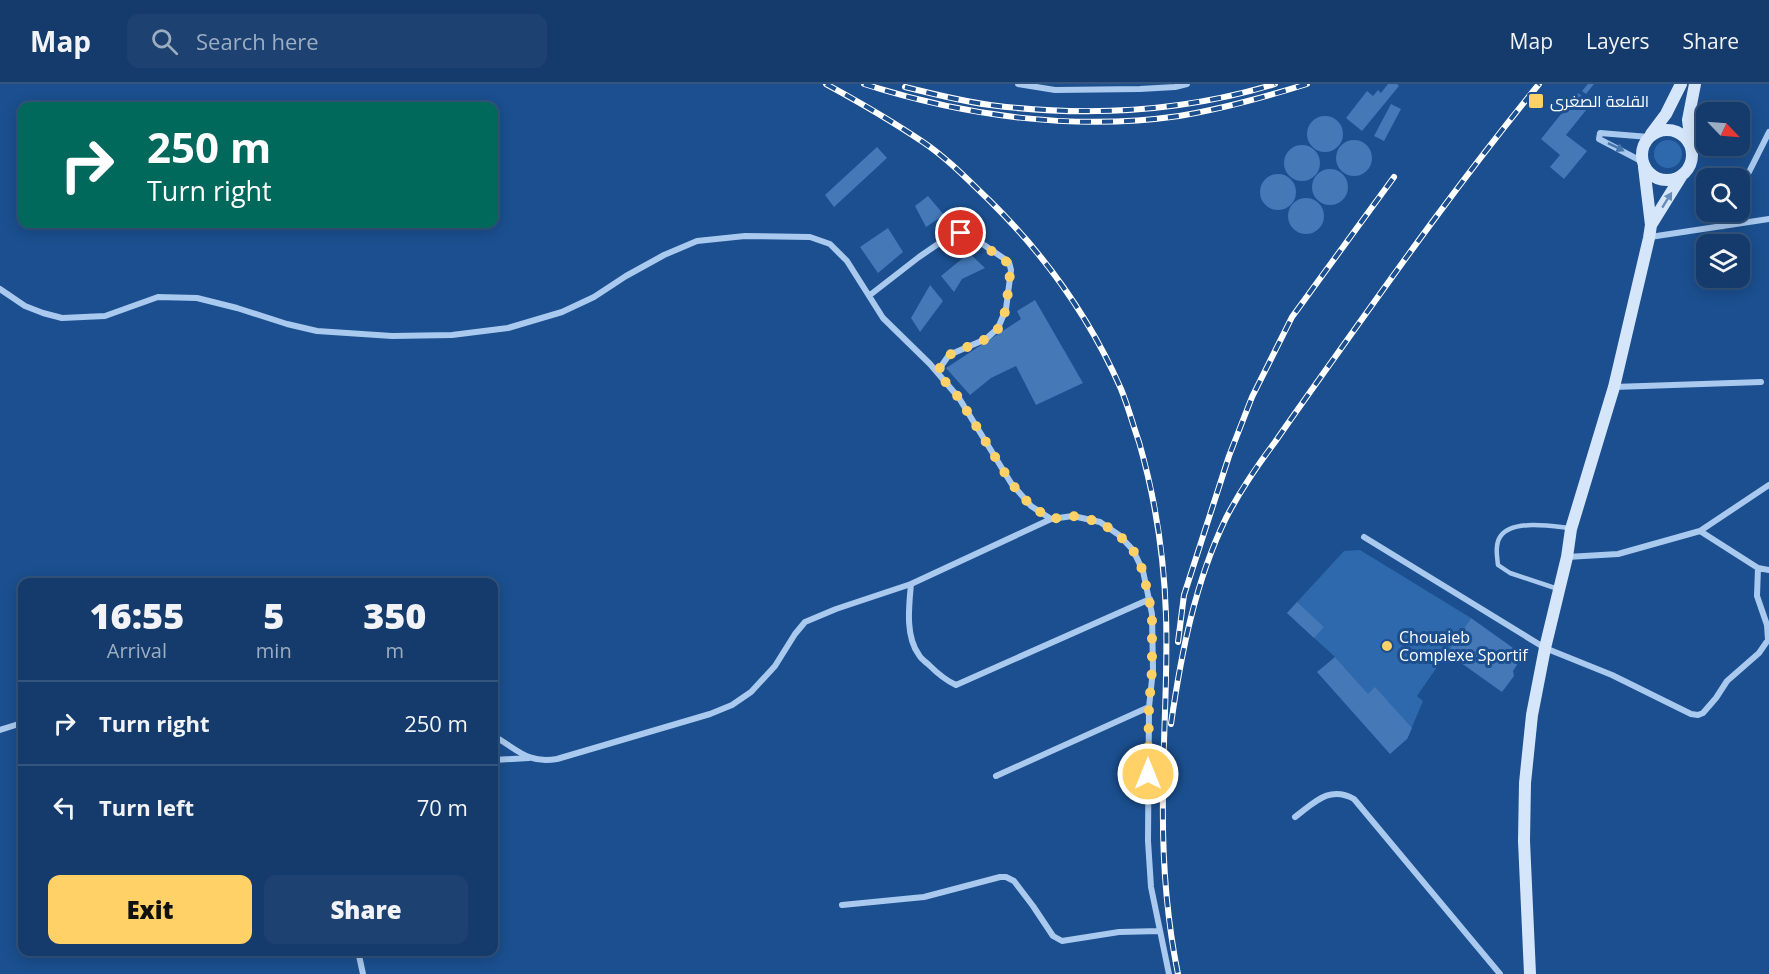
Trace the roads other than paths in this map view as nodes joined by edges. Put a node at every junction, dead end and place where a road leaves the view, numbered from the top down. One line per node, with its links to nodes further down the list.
1 (1018, 84): 2 (street)
2 (1187, 84)
3 (1681, 84): 6 (main road)
4 (1695, 84): 7 (main road)
5 (1769, 132): 9 (street)
6 (1650, 136): 7 (main road); 8 (main road); 8 (street, one-way to 8)
7 (1692, 148): 10 (main road)
8 (1644, 164): 10 (main road); 13 (main road)
9 (1750, 170)
10 (1682, 175): 13 (main road, one-way to 10)
11 (1769, 219): 14 (street)
12 (1725, 222): 14 (street)
13 (1651, 225): 15 (main road)
14 (1723, 226): 15 (street)
15 (1649, 238): 20 (main road)
16 (0, 289): 17 (street)
17 (870, 295): 18 (street); 18 (street)
18 (937, 372): 22 (street)
19 (1761, 382): 20 (street)
20 (1614, 387): 23 (main road)
21 (1769, 485): 24 (street)
22 (1051, 519): 29 (street); 31 (street)
23 (1572, 528): 26 (main road); 30 (lane)
24 (1700, 531): 26 (street); 27 (street)
25 (1364, 537): 32 (street)
26 (1567, 557): 30 (main road)
27 (1758, 568): 28 (street); 32 (street)
28 (1769, 570)
29 (911, 584): 31 (street); 37 (street)
30 (1560, 589): 32 (main road)
31 (1150, 599): 33 (street)
32 (1545, 648): 47 (main road)
33 (1149, 707): 39 (street); 42 (street)
34 (18, 724): 35 (street)
35 (0, 730)
36 (498, 738): 37 (street)
37 (530, 758): 38 (street)
38 (498, 760)
39 (996, 776)
40 (1295, 817): 46 (street)
41 (842, 905): 42 (street)
42 (1160, 931): 45 (street)
43 (359, 956): 44 (street)
44 (363, 974)
45 (1169, 974)
46 (1500, 974)
47 (1530, 974)

